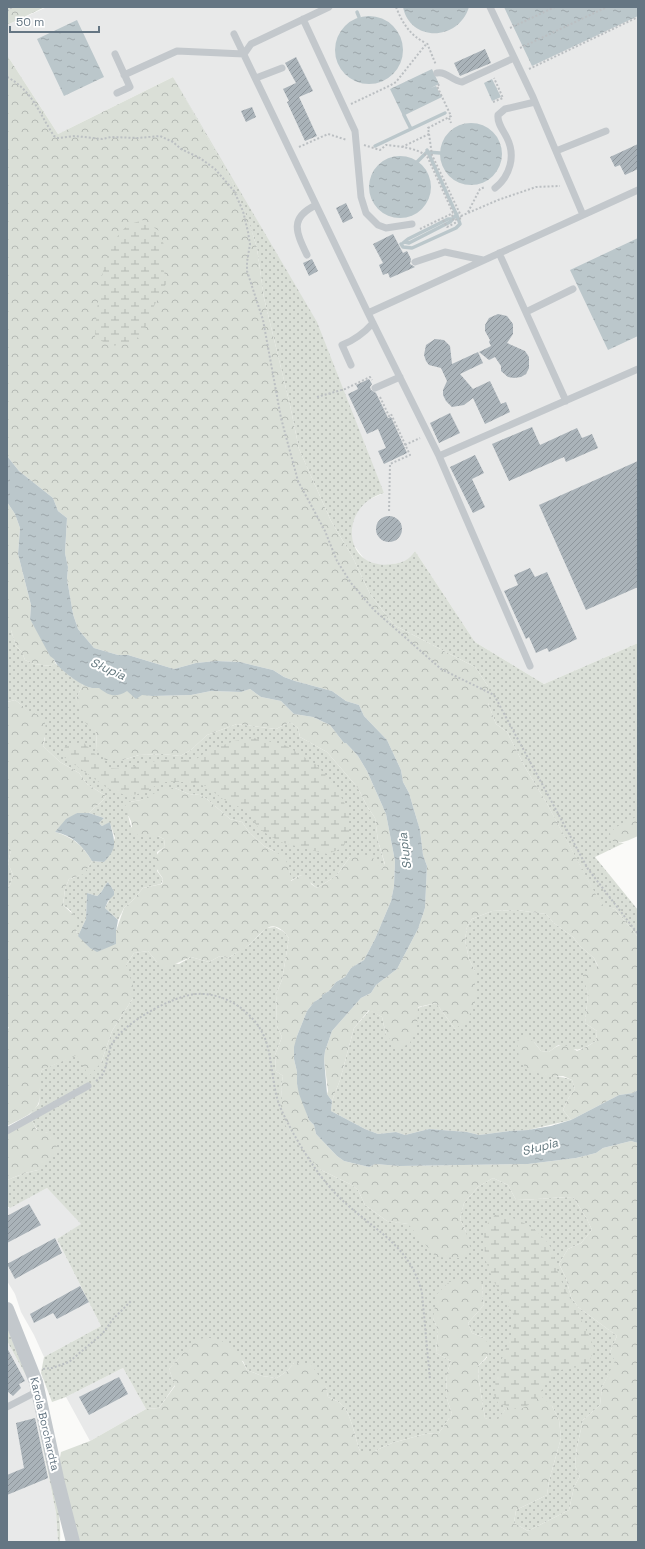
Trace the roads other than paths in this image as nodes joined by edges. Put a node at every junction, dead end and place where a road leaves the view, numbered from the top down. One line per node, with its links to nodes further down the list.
1 (329, 7): 3 (lane)
2 (490, 7): 7 (lane)
3 (303, 19): 6 (lane); 20 (lane)
4 (234, 34): 6 (lane)
5 (115, 54): 10 (lane)
6 (244, 54): 10 (lane); 11 (lane)
7 (514, 58): 9 (lane); 13 (lane)
8 (282, 68): 11 (lane)
9 (439, 72)
10 (124, 75): 12 (lane)
11 (256, 78): 18 (lane)
12 (117, 93)
13 (535, 102): 15 (lane); 16 (lane)
14 (606, 131): 15 (lane)
15 (556, 151): 19 (lane)
16 (495, 188)
17 (638, 190): 19 (lane)
18 (316, 205): 22 (lane); 27 (lane)
19 (583, 215): 21 (lane)
20 (412, 224)
21 (499, 253): 23 (lane); 26 (lane)
22 (306, 255)
23 (483, 260): 24 (lane); 27 (lane)
24 (415, 262)
25 (573, 289): 26 (lane)
26 (526, 312): 33 (lane)
27 (368, 313): 28 (lane)
28 (373, 322): 29 (lane); 31 (lane)
29 (351, 365)
30 (638, 369): 33 (lane)
31 (400, 377): 32 (lane); 34 (lane)
32 (375, 388)
33 (566, 401): 34 (lane)
34 (439, 456): 35 (lane)
35 (530, 666)
36 (88, 1086): 37 (lane)
37 (7, 1131)
38 (7, 1309): 39 (street, Karola Borchardta)
39 (38, 1391): 40 (lane); 41 (street, Karola Borchardta)
40 (7, 1407)
41 (73, 1542)

